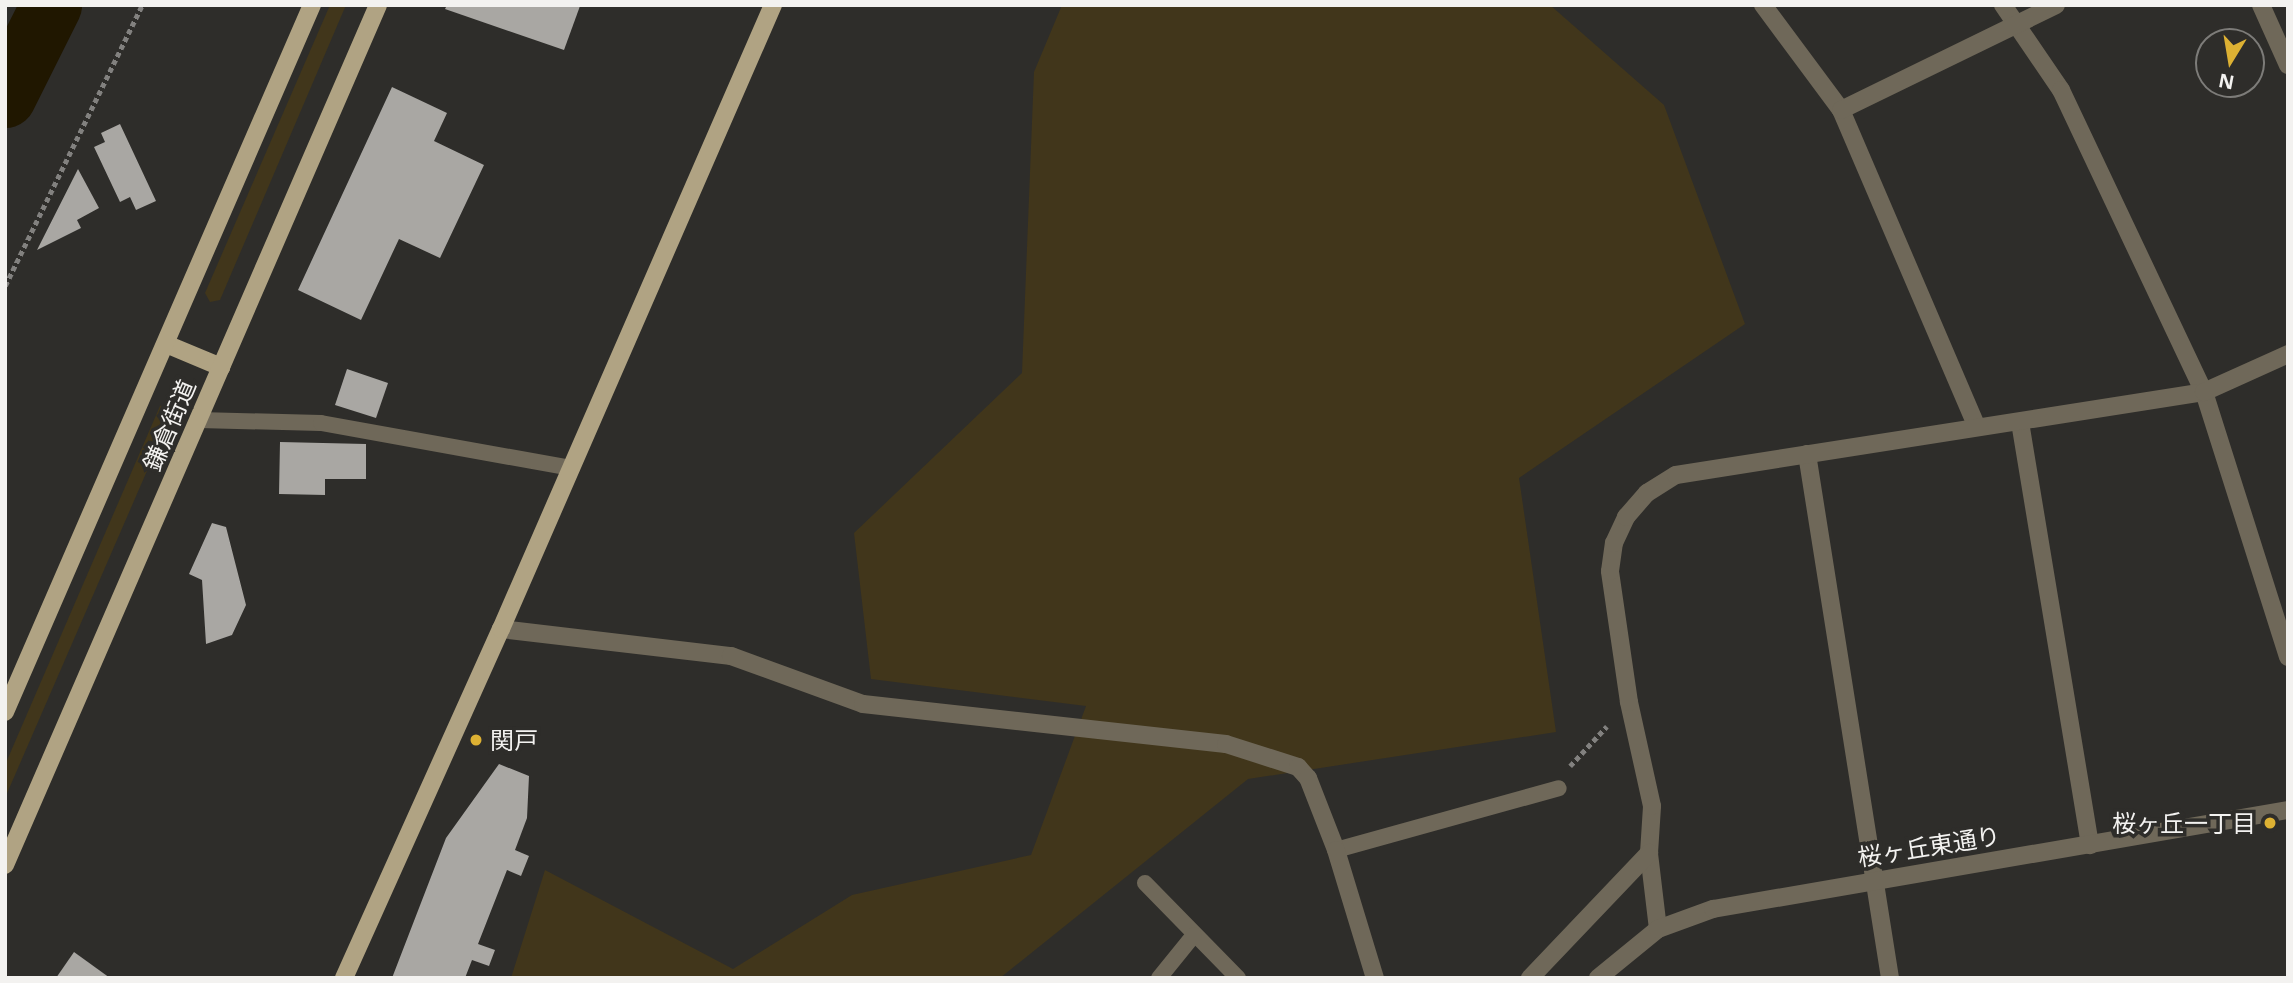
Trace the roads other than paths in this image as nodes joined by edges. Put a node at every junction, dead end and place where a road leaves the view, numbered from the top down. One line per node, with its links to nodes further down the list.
1 (312, 5): 11 (main road, 鎌倉街道)
2 (377, 5): 13 (main road, 鎌倉街道)
3 (772, 5): 19 (main road)
4 (1763, 5): 10 (street)
5 (2003, 5): 8 (street)
6 (2056, 5): 8 (street)
7 (2261, 5): 9 (street)
8 (2017, 23): 10 (street); 14 (street)
9 (2288, 65)
10 (1841, 110): 17 (street)
11 (166, 344): 13 (main road); 22 (main road, 鎌倉街道)
12 (2288, 354): 14 (street)
13 (221, 368): 15 (main road, 鎌倉街道)
14 (2204, 392): 16 (street); 21 (street)
15 (198, 420): 19 (lane); 28 (main road, 鎌倉街道)
16 (2020, 422): 17 (street); 25 (street)
17 (1976, 425): 18 (street)
18 (1807, 454): 27 (street); 29 (street)
19 (572, 468): 20 (main road)
20 (501, 629): 26 (street); 33 (main road)
21 (2288, 657)
22 (5, 712)
23 (1559, 788): 26 (lane)
24 (2288, 810): 25 (street, 桜ヶ丘東通り)
25 (2090, 845): 29 (street, 桜ヶ丘東通り)
26 (1336, 850): 36 (street)
27 (1649, 853): 31 (street); 37 (street)
28 (5, 865)
29 (1874, 879): 31 (street, 桜ヶ丘東通り); 39 (street)
30 (1144, 883): 32 (lane)
31 (1657, 929): 38 (street, 桜ヶ丘東通り)
32 (1194, 935): 34 (lane); 35 (lane)
33 (344, 978)
34 (1159, 978)
35 (1238, 978)
36 (1375, 978)
37 (1530, 978)
38 (1598, 978)
39 (1890, 978)

